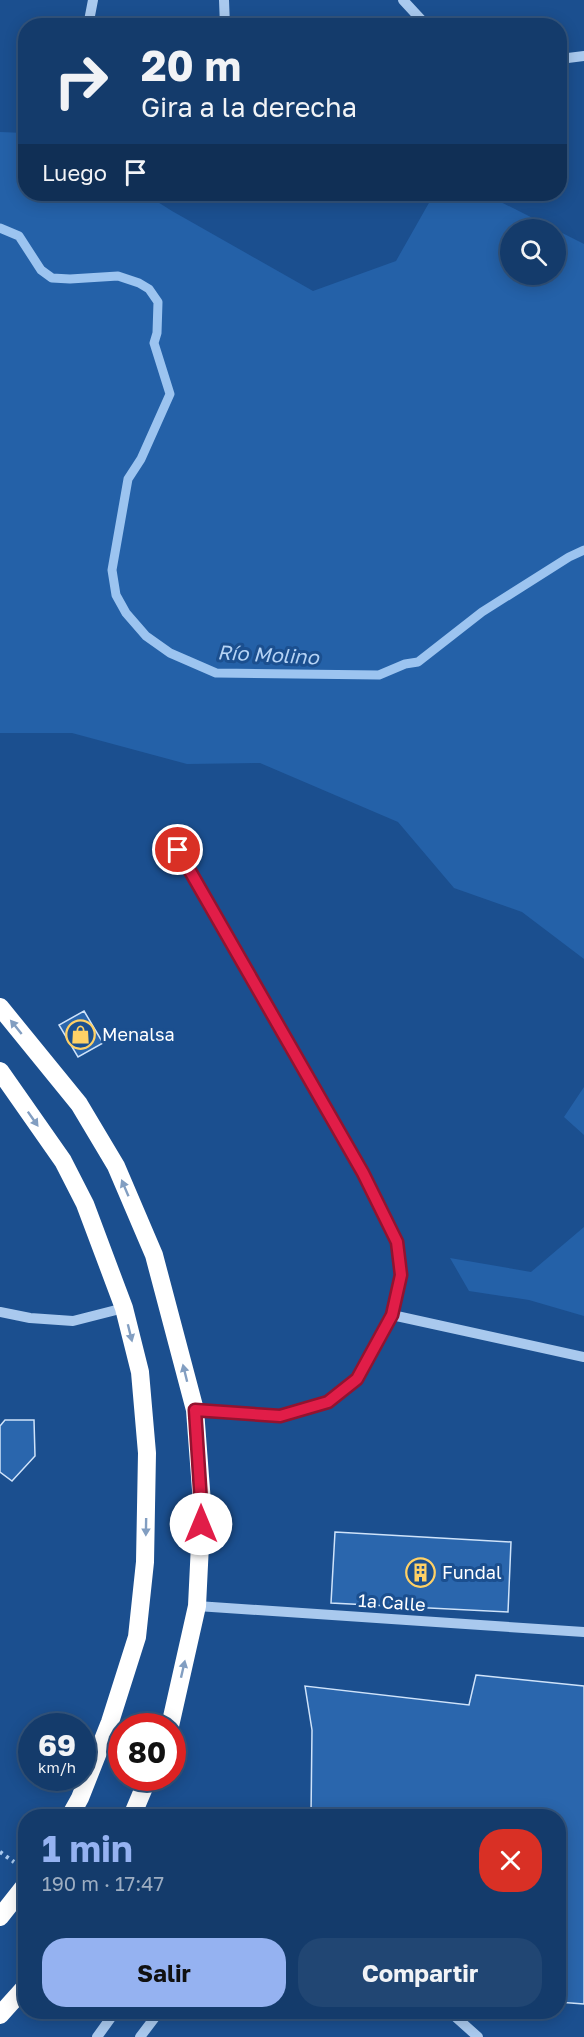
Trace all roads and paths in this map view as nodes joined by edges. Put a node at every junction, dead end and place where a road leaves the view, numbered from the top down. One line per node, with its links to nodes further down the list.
1 (93, 0): 4 (street)
2 (224, 0): 5 (street)
3 (403, 0): 6 (street)
4 (90, 18)
5 (225, 18)
6 (420, 18)
7 (584, 56): 8 (street)
8 (567, 58)
9 (178, 850): 14 (street)
10 (0, 1007): 16 (highway, one-way to 10)
11 (0, 1071): 12 (highway, one-way to 12)
12 (124, 1308): 13 (street); 21 (highway, one-way to 21)
13 (0, 1312)
14 (392, 1315): 15 (street); 16 (street)
15 (584, 1357)
16 (195, 1410): 17 (highway)
17 (197, 1605): 18 (street, 1a Calle); 19 (highway, one-way to 17)
18 (584, 1632)
19 (173, 1713)
20 (143, 1791): 22 (highway)
21 (74, 1809)
22 (135, 1809)
23 (18, 1894): 24 (highway)
24 (0, 1917)
25 (18, 1995): 26 (highway)
26 (0, 2015)
27 (110, 2019): 30 (street)
28 (154, 2019): 31 (street)
29 (458, 2019): 32 (street)
30 (97, 2037)
31 (140, 2037)
32 (478, 2037)

